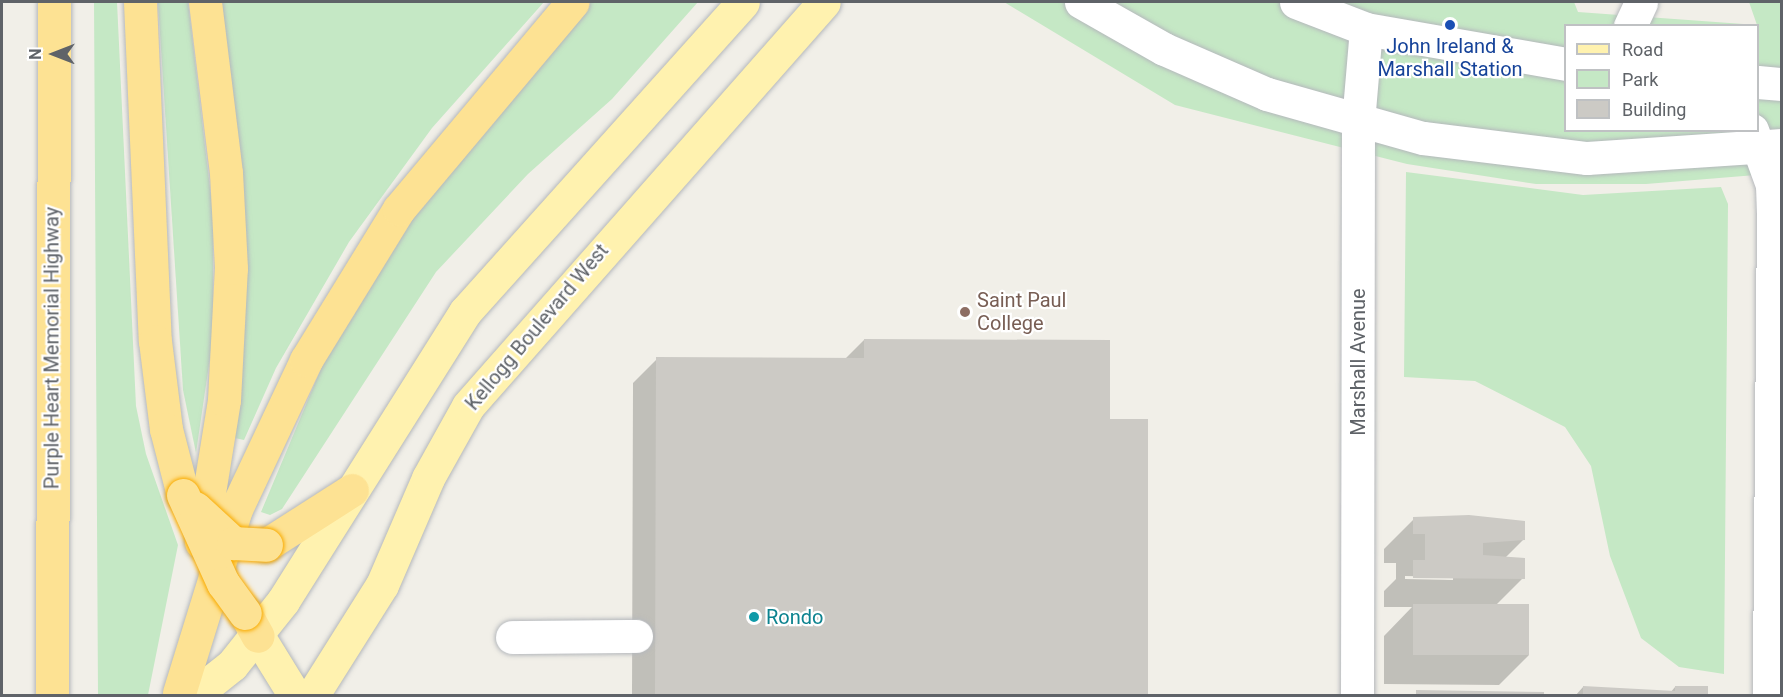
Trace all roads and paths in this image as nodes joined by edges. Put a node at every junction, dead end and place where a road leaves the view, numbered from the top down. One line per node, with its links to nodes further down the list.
1 (54, 2): 23 (highway, Purple Heart Memorial Highway)
2 (140, 2): 18 (highway)
3 (205, 2): 22 (highway)
4 (573, 2): 22 (highway)
5 (743, 2): 17 (main road)
6 (824, 2): 25 (main road, Kellogg Boulevard West)
7 (1081, 2): 15 (street)
8 (1296, 2): 11 (street)
9 (1641, 2): 10 (street)
10 (1630, 24)
11 (1366, 29): 12 (street); 15 (street, Marshall Avenue)
12 (1564, 64)
13 (1759, 82): 14 (street)
14 (1782, 84)
15 (1358, 122): 16 (street); 26 (street, Marshall Avenue)
16 (1765, 141): 27 (street)
17 (352, 490): 18 (highway, bridge); 19 (main road)
18 (183, 495): 19 (highway, bridge)
19 (251, 624): 22 (main road); 24 (main road)
20 (636, 636): 21 (street)
21 (512, 638)
22 (183, 695)
23 (52, 696)
24 (295, 696)
25 (312, 696)
26 (1357, 696)
27 (1768, 696)

